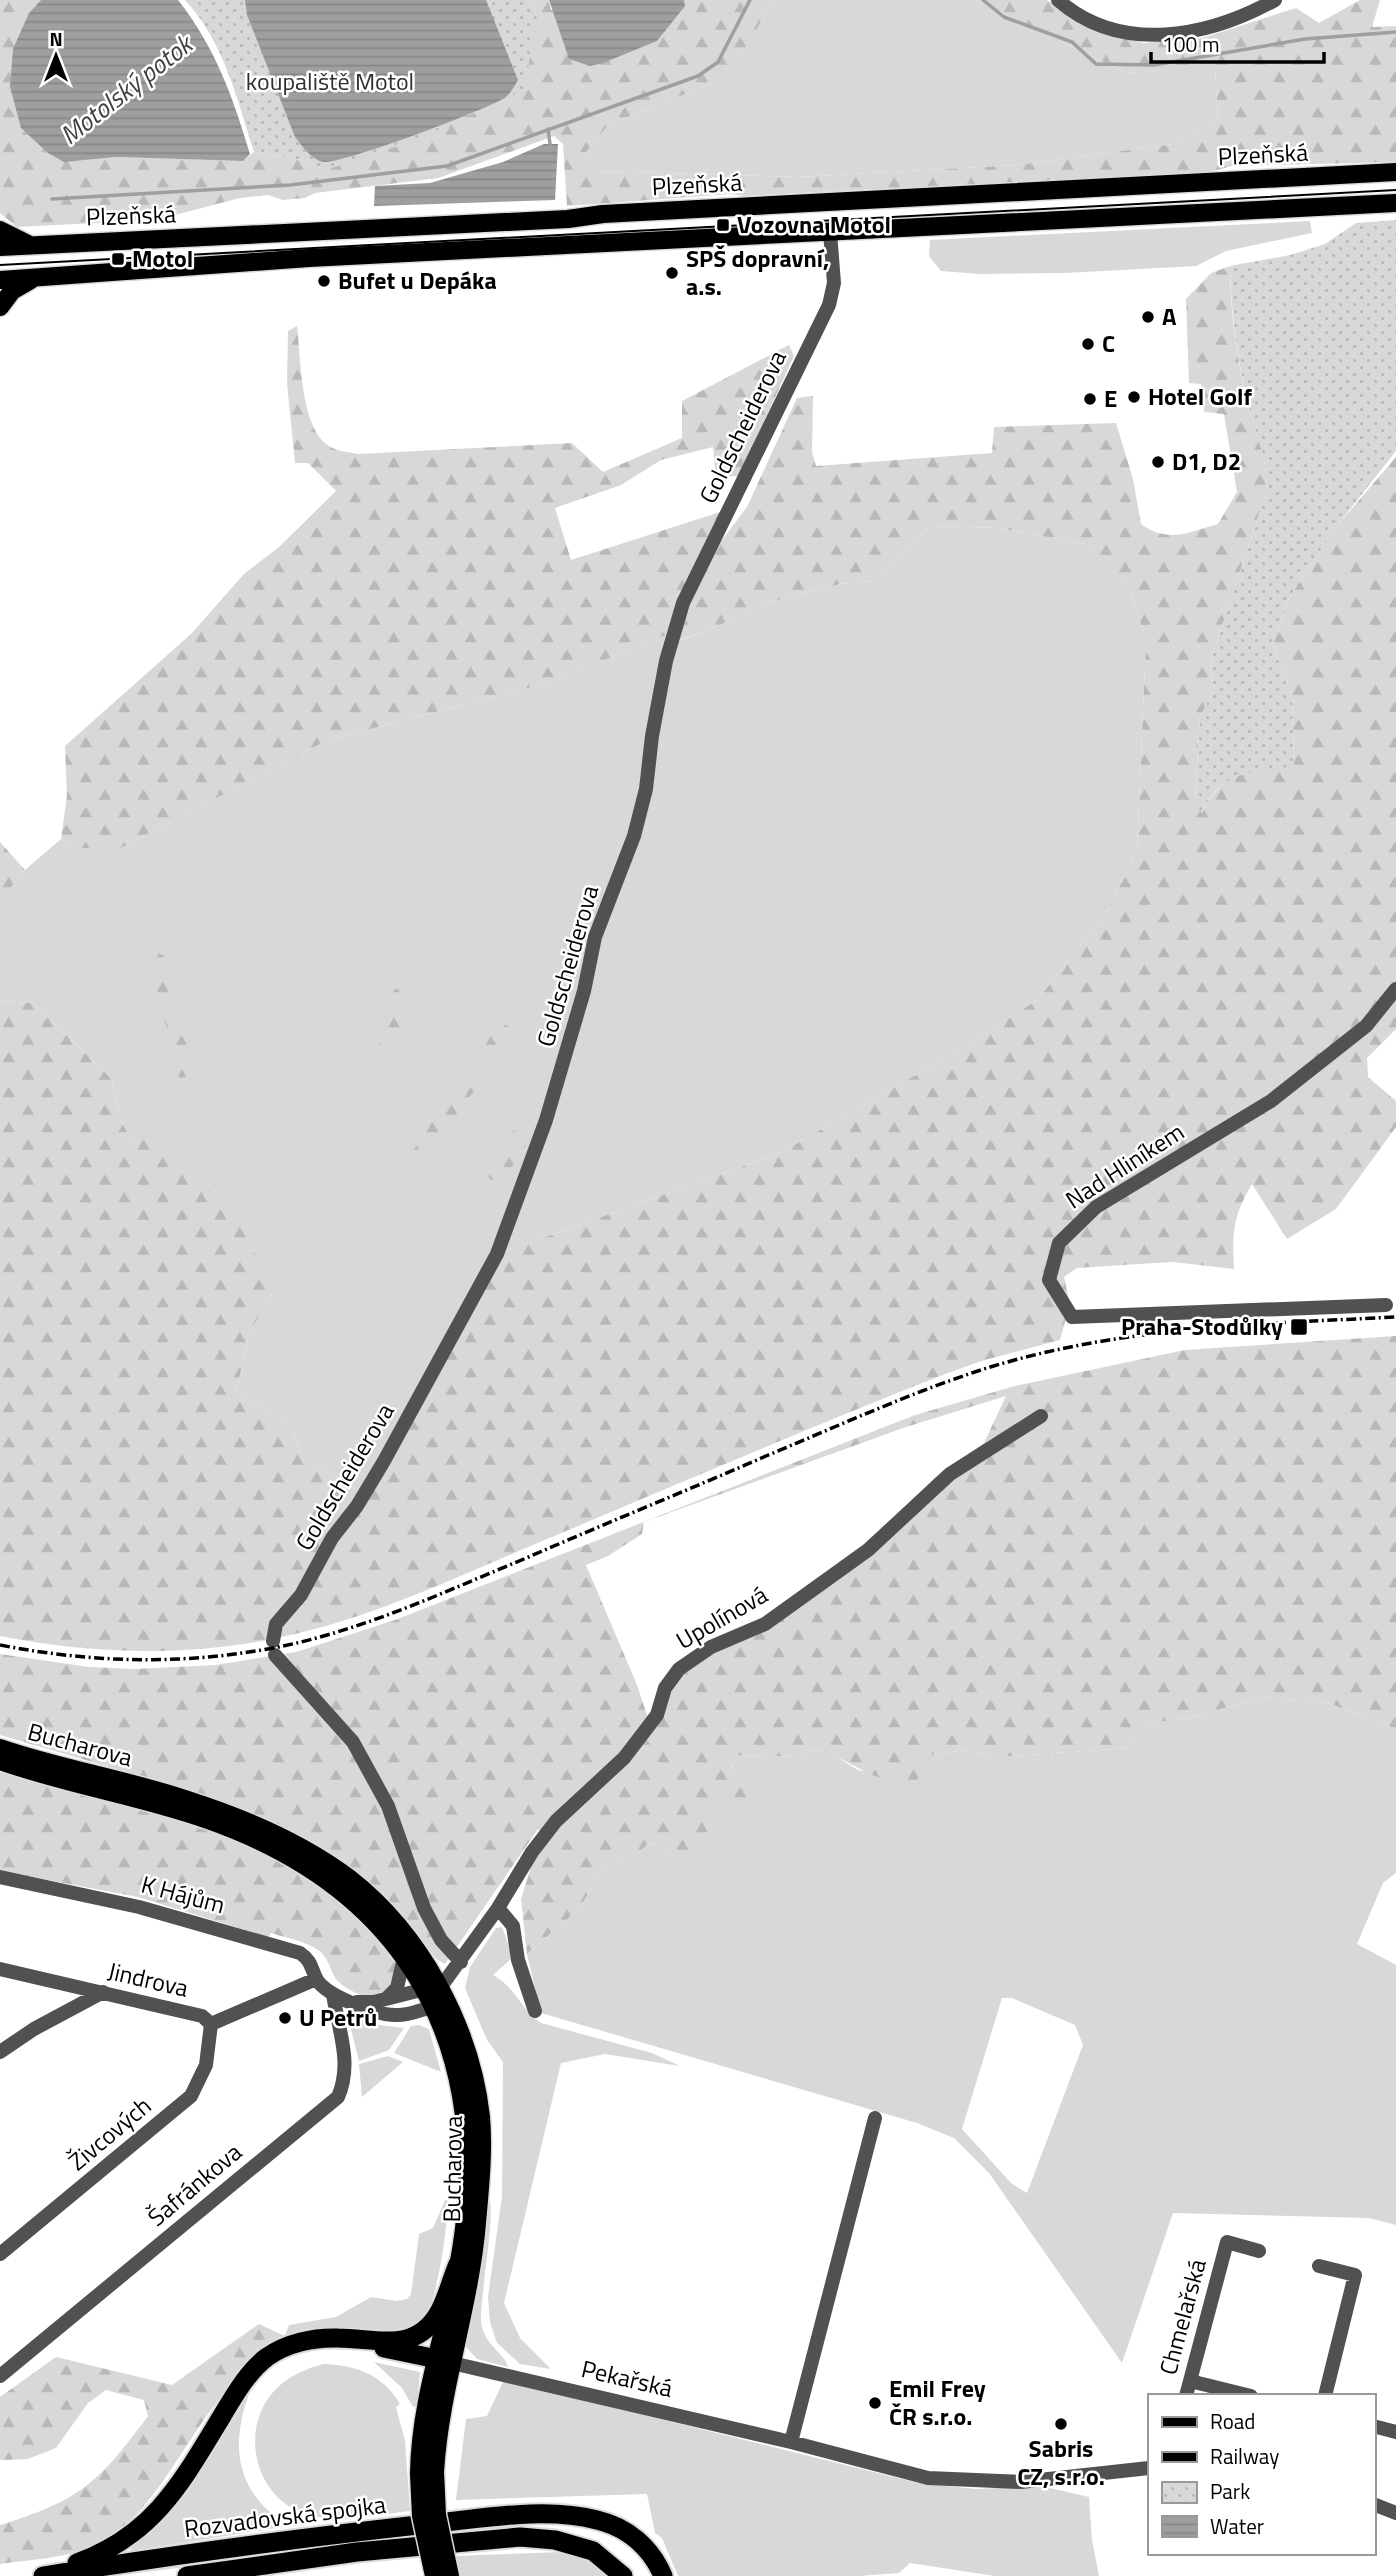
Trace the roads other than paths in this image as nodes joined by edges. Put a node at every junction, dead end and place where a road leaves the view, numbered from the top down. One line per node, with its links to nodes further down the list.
1 (1058, 0): 2 (street)
2 (1275, 0)
3 (1396, 172): 7 (main road, Plzeňská)
4 (1396, 203): 6 (main road)
5 (0, 230): 7 (main road)
6 (830, 232): 9 (main road); 20 (street, Goldscheiderova)
7 (31, 245): 8 (main road, Plzeňská)
8 (0, 247)
9 (38, 277): 10 (main road); 11 (main road)
10 (0, 280)
11 (0, 307)
12 (1396, 989): 13 (street, Nad Hliníkem)
13 (1386, 1305)
14 (1041, 1416): 18 (street, Upolínová)
15 (0, 1748): 23 (main road, Bucharova)
16 (0, 1761): 19 (main road, Bucharova)
17 (0, 1877): 22 (street, K Hájům)
18 (498, 1908): 20 (street, Upolínová); 29 (street)
19 (404, 1957): 23 (main road, Bucharova); 26 (street)
20 (461, 1962): 23 (street, Upolínová)
21 (0, 1969): 24 (street, Jindrova)
22 (316, 1979): 25 (street, K Hájům); 30 (street, Jindrova)
23 (431, 1988): 26 (street); 28 (main road, Bucharova); 38 (main road, Bucharova)
24 (103, 1992): 30 (street, Jindrova); 31 (street)
25 (333, 1994): 27 (street, K Hájům); 39 (street, Šafránkova)
26 (386, 1999): 27 (street)
27 (352, 2002): 28 (street, K Hájům)
28 (432, 2007): 35 (main road, Bucharova)
29 (535, 2011)
30 (211, 2024): 34 (street, Živcových)
31 (0, 2052)
32 (876, 2118): 45 (street)
33 (1259, 2251): 40 (street, Chmelařská)
34 (0, 2254)
35 (458, 2264): 37 (highway); 38 (main road, Bucharova)
36 (1319, 2266): 42 (street)
37 (338, 2338): 38 (highway); 50 (highway)
38 (445, 2361): 45 (street, Pekařská); 47 (main road, Bucharova)
39 (0, 2376)
40 (1188, 2389): 41 (street)
41 (1233, 2394)
42 (1325, 2394)
43 (1375, 2427): 44 (street)
44 (1396, 2432)
45 (792, 2442): 46 (street, Pekařská)
46 (1148, 2468)
47 (427, 2473): 53 (main road, Bucharova, bridge); 54 (main road, Bucharova, bridge)
48 (1375, 2505): 49 (street)
49 (1396, 2513)
50 (32, 2576)
51 (43, 2576): 56 (highway, Rozvadovská spojka)
52 (187, 2576): 55 (highway, Rozvadovská spojka)
53 (434, 2576)
54 (450, 2576)
55 (623, 2576)
56 (663, 2576)

